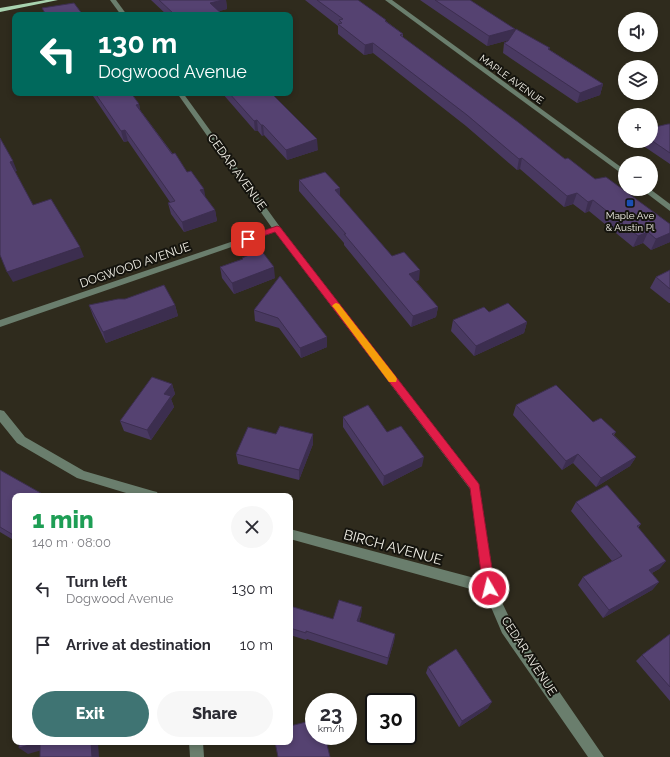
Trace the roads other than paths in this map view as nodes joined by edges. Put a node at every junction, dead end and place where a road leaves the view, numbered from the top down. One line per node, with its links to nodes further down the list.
1 (55, 0): 4 (main road)
2 (113, 0): 5 (street)
3 (388, 0): 7 (street, MAPLE AVENUE)
4 (0, 10)
5 (122, 12)
6 (182, 96): 10 (street, CEDAR AVENUE)
7 (618, 169)
8 (654, 196): 9 (street)
9 (670, 208)
10 (277, 229): 11 (street, DOGWOOD AVENUE); 15 (street, CEDAR AVENUE)
11 (0, 324)
12 (0, 414): 13 (street)
13 (143, 493)
14 (293, 535): 15 (street, BIRCH AVENUE)
15 (489, 588): 18 (street, CEDAR AVENUE)
16 (196, 745): 17 (street)
17 (196, 757)
18 (597, 757)

